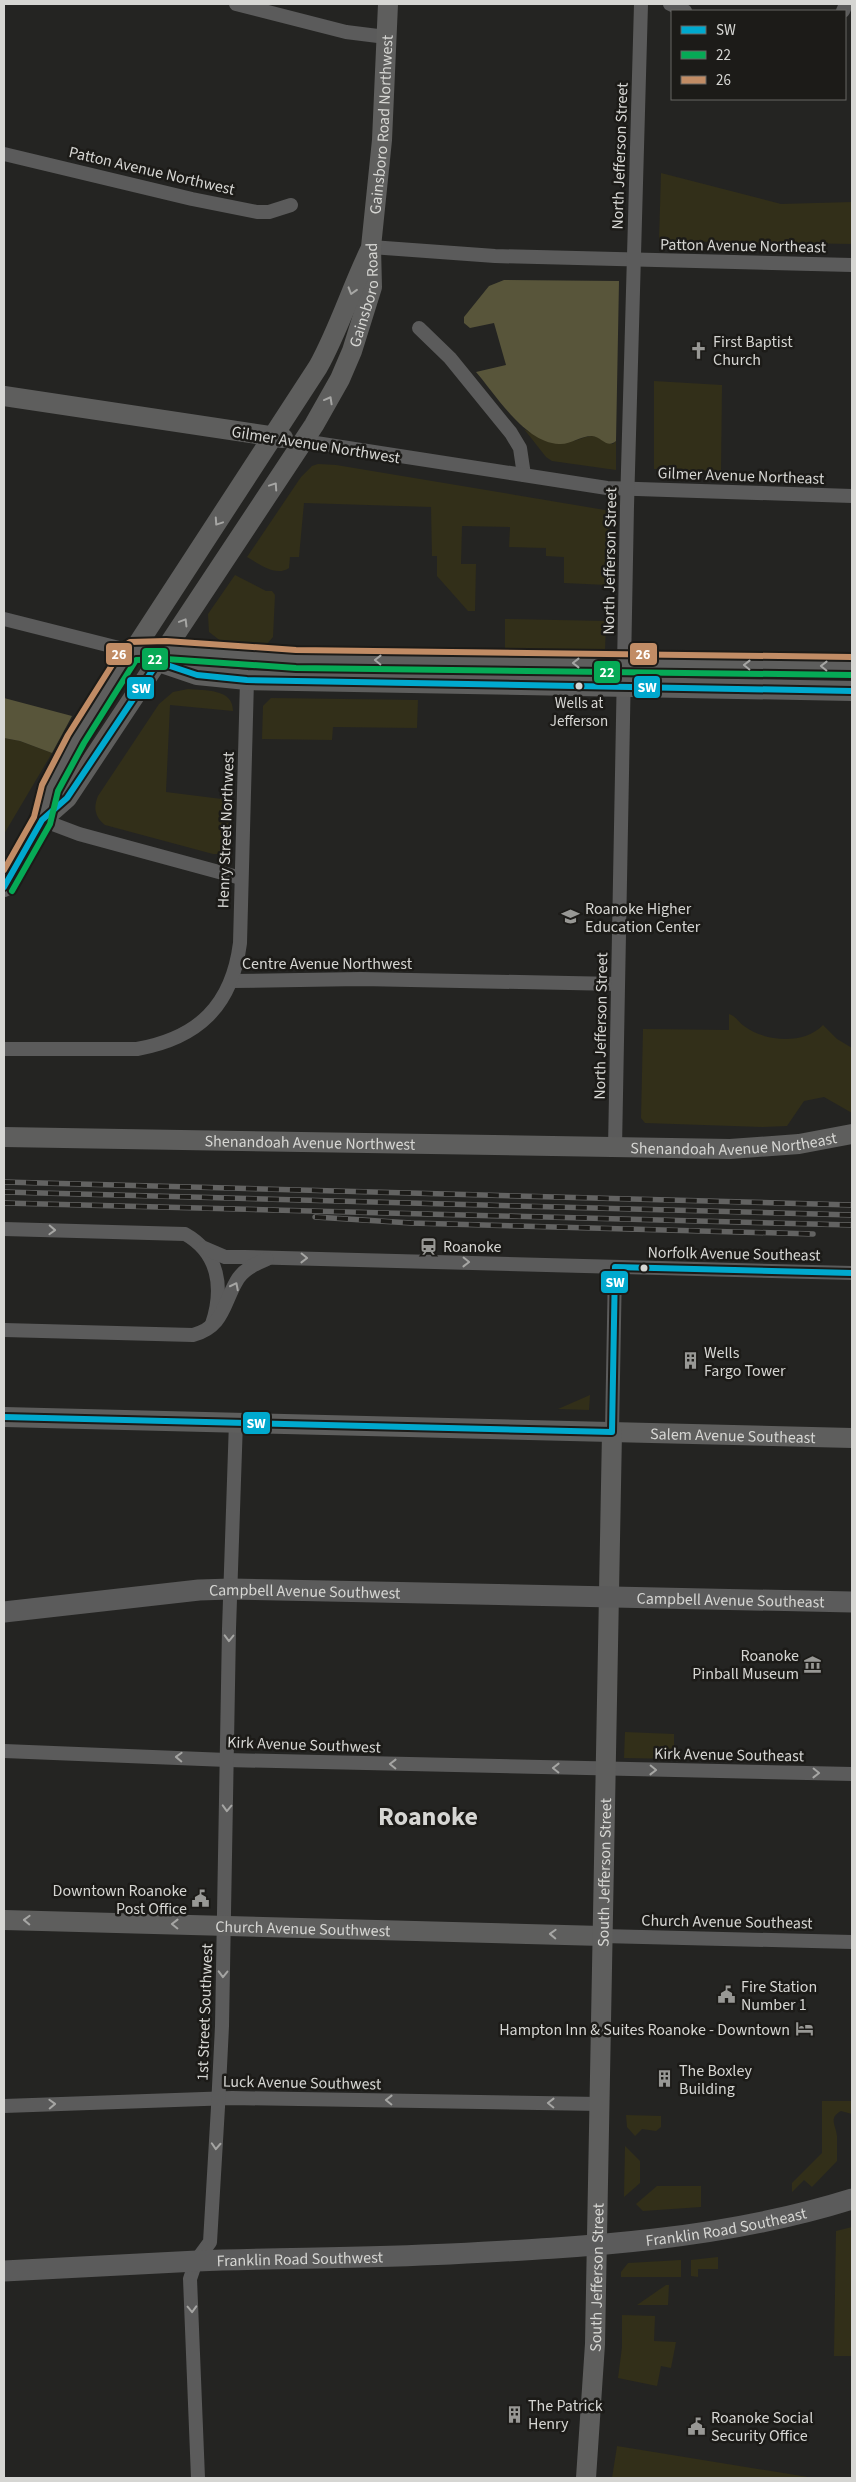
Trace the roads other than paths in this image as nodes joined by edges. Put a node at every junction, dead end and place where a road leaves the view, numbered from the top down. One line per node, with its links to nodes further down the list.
1 (236, 4): 6 (street)
2 (388, 4): 6 (street, Gainsboro Road Northwest)
3 (641, 4): 10 (street, North Jefferson Street)
4 (670, 4): 5 (street)
5 (683, 10)
6 (386, 37): 9 (street, Gainsboro Road Northwest)
7 (4, 154): 8 (street, Patton Avenue Northwest)
8 (292, 204)
9 (372, 247): 10 (street); 14 (street, Gainsboro Road, one-way to 14); 15 (street, Gainsboro Road, one-way to 9)
10 (633, 259): 11 (street, Patton Avenue Northeast); 17 (street, North Jefferson Street)
11 (852, 265)
12 (419, 328): 16 (street)
13 (4, 396): 14 (street, Gilmer Avenue Northwest)
14 (273, 437): 15 (street, Gilmer Avenue Northwest); 20 (street, Gainsboro Road, one-way to 20)
15 (303, 441): 16 (street, Gilmer Avenue Northwest); 21 (street, Gainsboro Road, one-way to 15)
16 (524, 475): 17 (street, Gilmer Avenue Northwest)
17 (628, 489): 18 (street, Gilmer Avenue Northeast); 22 (street, North Jefferson Street)
18 (852, 496)
19 (4, 619): 20 (street)
20 (131, 651): 21 (street); 27 (street, Gainsboro Road)
21 (162, 656): 22 (street, one-way to 21); 24 (street); 27 (street, Gainsboro Road)
22 (624, 663): 23 (street, one-way to 22); 25 (street, North Jefferson Street)
23 (852, 666)
24 (247, 680): 25 (street); 28 (street, Henry Street Northwest)
25 (624, 686): 26 (street); 31 (street, North Jefferson Street)
26 (852, 691)
27 (42, 820): 28 (street); 29 (street, Gainsboro Road)
28 (241, 878): 30 (street, Henry Street Northwest)
29 (4, 887)
30 (232, 981): 31 (street, Centre Avenue Northwest); 32 (street, Centre Avenue Northwest)
31 (618, 984): 35 (street, North Jefferson Street)
32 (4, 1049)
33 (852, 1134): 35 (street, Shenandoah Avenue Northeast)
34 (4, 1138): 35 (street, Shenandoah Avenue Northwest)
35 (616, 1148)
36 (4, 1229): 37 (street, one-way to 37)
37 (204, 1248): 38 (street, Norfolk Avenue Southeast); 41 (street)
38 (270, 1258): 39 (street, Norfolk Avenue Southeast, one-way to 39); 41 (street, one-way to 38)
39 (615, 1267): 40 (street, Norfolk Avenue Southeast); 45 (street, South Jefferson Street)
40 (852, 1274)
41 (212, 1325): 42 (street)
42 (4, 1330)
43 (4, 1417): 44 (street, Salem Avenue Southeast)
44 (236, 1421): 45 (street, Salem Avenue Southeast); 47 (street, 1st Street Southwest)
45 (612, 1432): 46 (street, Salem Avenue Southeast); 48 (street, South Jefferson Street)
46 (852, 1438)
47 (231, 1589): 48 (main road, Campbell Avenue Southwest); 50 (main road, Campbell Avenue Southwest); 52 (street, 1st Street Southwest, one-way to 52)
48 (608, 1596): 49 (main road, Campbell Avenue Southeast); 53 (street, South Jefferson Street)
49 (852, 1602)
50 (4, 1612)
51 (4, 1751): 52 (street, Kirk Avenue Southwest, one-way to 51)
52 (227, 1760): 53 (street, Kirk Avenue Southwest, one-way to 52); 56 (street, 1st Street Southwest, one-way to 56)
53 (604, 1769): 54 (street, Kirk Avenue Southeast, one-way to 54); 57 (street, South Jefferson Street)
54 (852, 1774)
55 (4, 1920): 56 (street, Church Avenue Southwest, one-way to 55)
56 (223, 1925): 57 (street, Church Avenue Southwest, one-way to 56); 59 (street, 1st Street Southwest, one-way to 59)
57 (602, 1936): 58 (street, Church Avenue Southeast); 60 (street, South Jefferson Street)
58 (852, 1942)
59 (219, 2098): 60 (street, Luck Avenue Southwest, one-way to 59); 61 (street, Luck Avenue Southwest, one-way to 59); 64 (street, 1st Street Southwest, one-way to 64)
60 (600, 2104): 63 (street, South Jefferson Street)
61 (4, 2106)
62 (852, 2199): 63 (main road, Franklin Road Southeast)
63 (596, 2247): 64 (main road, Franklin Road Southwest); 68 (street, South Jefferson Street)
64 (196, 2261): 65 (main road, Franklin Road Southwest); 66 (street, 1st Street Southwest, one-way to 66)
65 (4, 2271)
66 (198, 2478)
67 (574, 2478): 68 (street)
68 (586, 2478)

